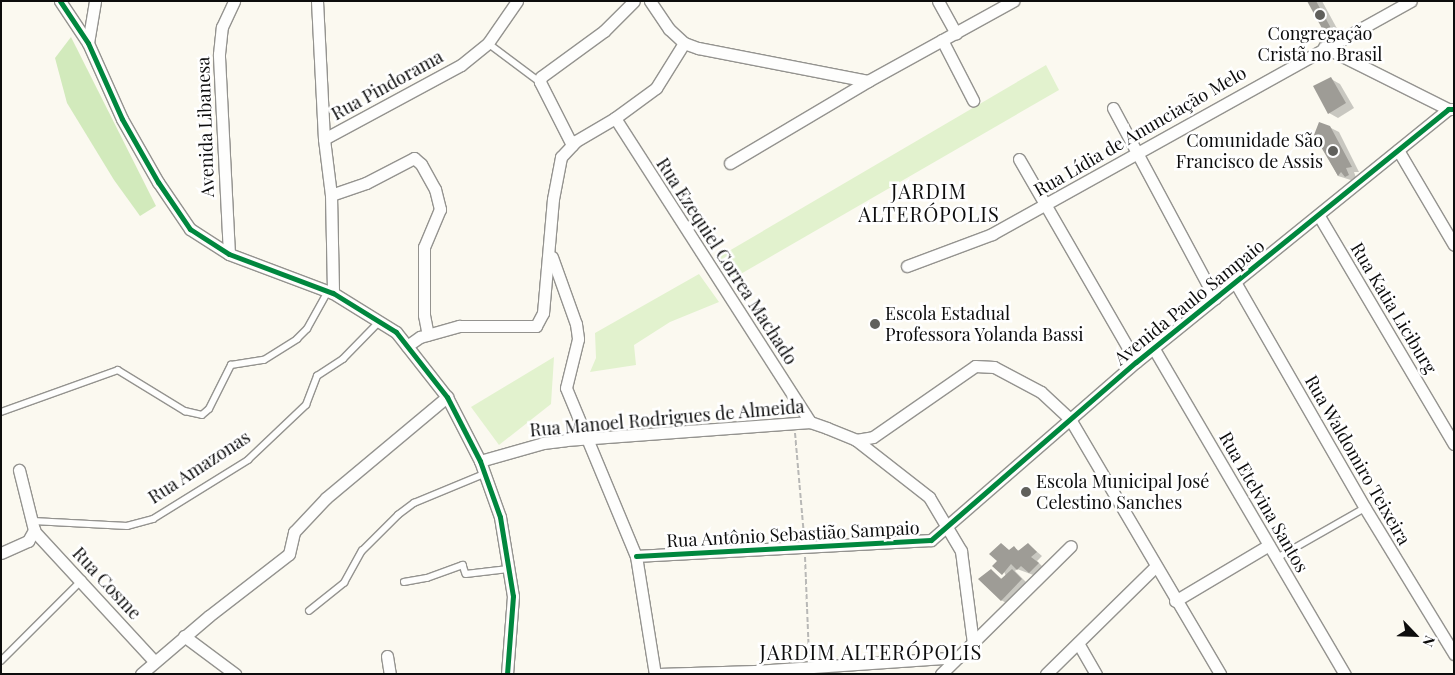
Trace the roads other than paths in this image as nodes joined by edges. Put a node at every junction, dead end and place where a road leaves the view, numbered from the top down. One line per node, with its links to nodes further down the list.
1 (60, 1): 13 (street)
2 (95, 1): 13 (street)
3 (317, 1): 23 (street, Rua Pindorama)
4 (517, 1): 14 (street, Rua Pindorama)
5 (634, 1): 18 (street)
6 (650, 1): 15 (street)
7 (938, 1): 11 (street)
8 (1013, 1): 11 (street)
9 (1411, 1): 16 (street, Rua Lídia de Anunciação Melo)
10 (231, 2): 34 (street, Avenida Libanesa)
11 (956, 33): 12 (street)
12 (942, 40): 17 (street); 19 (street)
13 (88, 43): 34 (street)
14 (488, 43): 18 (lane); 23 (street, Rua Pindorama)
15 (684, 43): 17 (street); 22 (street)
16 (1324, 47): 21 (street); 26 (street, Rua Lídia de Anunciação Melo)
17 (868, 81): 28 (street)
18 (540, 82): 24 (street)
19 (973, 100)
20 (1113, 108): 26 (street)
21 (1451, 108): 25 (street, Avenida Paulo Sampaio)
22 (615, 118): 24 (street); 47 (street, Rua Ezequiel Correa Machado)
23 (324, 139): 29 (street)
24 (572, 145): 33 (street)
25 (1398, 150): 31 (street, Avenida Paulo Sampaio); 32 (street)
26 (1135, 153): 30 (street, Rua Lídia de Anunciação Melo); 38 (street)
27 (1019, 159): 30 (street)
28 (730, 163)
29 (331, 195): 37 (street); 40 (street)
30 (1047, 204): 35 (street, Rua Lídia de Anunciação Melo); 43 (street)
31 (1319, 216): 36 (street, Avenida Paulo Sampaio); 50 (street, Rua Katia Liciburg)
32 (1454, 244)
33 (551, 248): 40 (street); 48 (street)
34 (228, 254): 37 (street)
35 (907, 266)
36 (1236, 282): 38 (street, Avenida Paulo Sampaio); 54 (street, Rua Waldomiro Teixeira)
37 (330, 293): 39 (street); 45 (lane)
38 (1215, 298): 42 (street, Avenida Paulo Sampaio)
39 (379, 322): 41 (street); 55 (lane, Rua Amazonas)
40 (428, 335): 41 (street)
41 (406, 346): 44 (street)
42 (1154, 349): 43 (street, Avenida Paulo Sampaio); 57 (street, Rua Etelvina Santos)
43 (1136, 362): 46 (street, Avenida Paulo Sampaio)
44 (447, 397): 51 (street); 68 (street)
45 (1, 412)
46 (1070, 419): 49 (street); 56 (street, Avenida Paulo Sampaio); 62 (street)
47 (810, 422): 48 (street, Rua Manoel Rodrigues de Almeida); 49 (street, Rua Manoel Rodrigues de Almeida)
48 (589, 439): 51 (street, Rua Manoel Rodrigues de Almeida); 60 (street)
49 (856, 440): 56 (street, Rua Manoel Rodrigues de Almeida)
50 (1454, 444)
51 (480, 461): 53 (street)
52 (18, 470): 55 (street)
53 (484, 474): 63 (street); 67 (lane)
54 (1365, 508): 61 (lane); 71 (street, Rua Waldomiro Teixeira)
55 (33, 526): 59 (street); 64 (street, Rua Cosme)
56 (949, 528): 60 (street, Rua Antônio Sebastião Sampaio); 69 (street, Rua Manoel Rodrigues de Almeida)
57 (1269, 545): 61 (street, Rua Etelvina Santos); 66 (street)
58 (1071, 546): 69 (street)
59 (1, 553)
60 (636, 556): 81 (street)
61 (1276, 558): 86 (street, Rua Etelvina Santos)
62 (1156, 566): 66 (street); 70 (street)
63 (508, 569): 65 (lane); 80 (street)
64 (82, 580): 74 (lane); 75 (street, Rua Cosme)
65 (404, 582)
66 (1175, 601): 85 (street)
67 (309, 611)
68 (184, 636): 75 (street); 78 (street)
69 (973, 643): 73 (street)
70 (1078, 643): 83 (street); 84 (street)
71 (1454, 654)
72 (387, 656): 79 (street)
73 (959, 657): 76 (street); 82 (street)
74 (1, 660)
75 (154, 661): 77 (street)
76 (757, 672): 81 (street)
77 (141, 674)
78 (234, 674)
79 (390, 674)
80 (507, 674)
81 (657, 674)
82 (941, 674)
83 (1046, 674)
84 (1096, 674)
85 (1220, 674)
86 (1345, 674)

